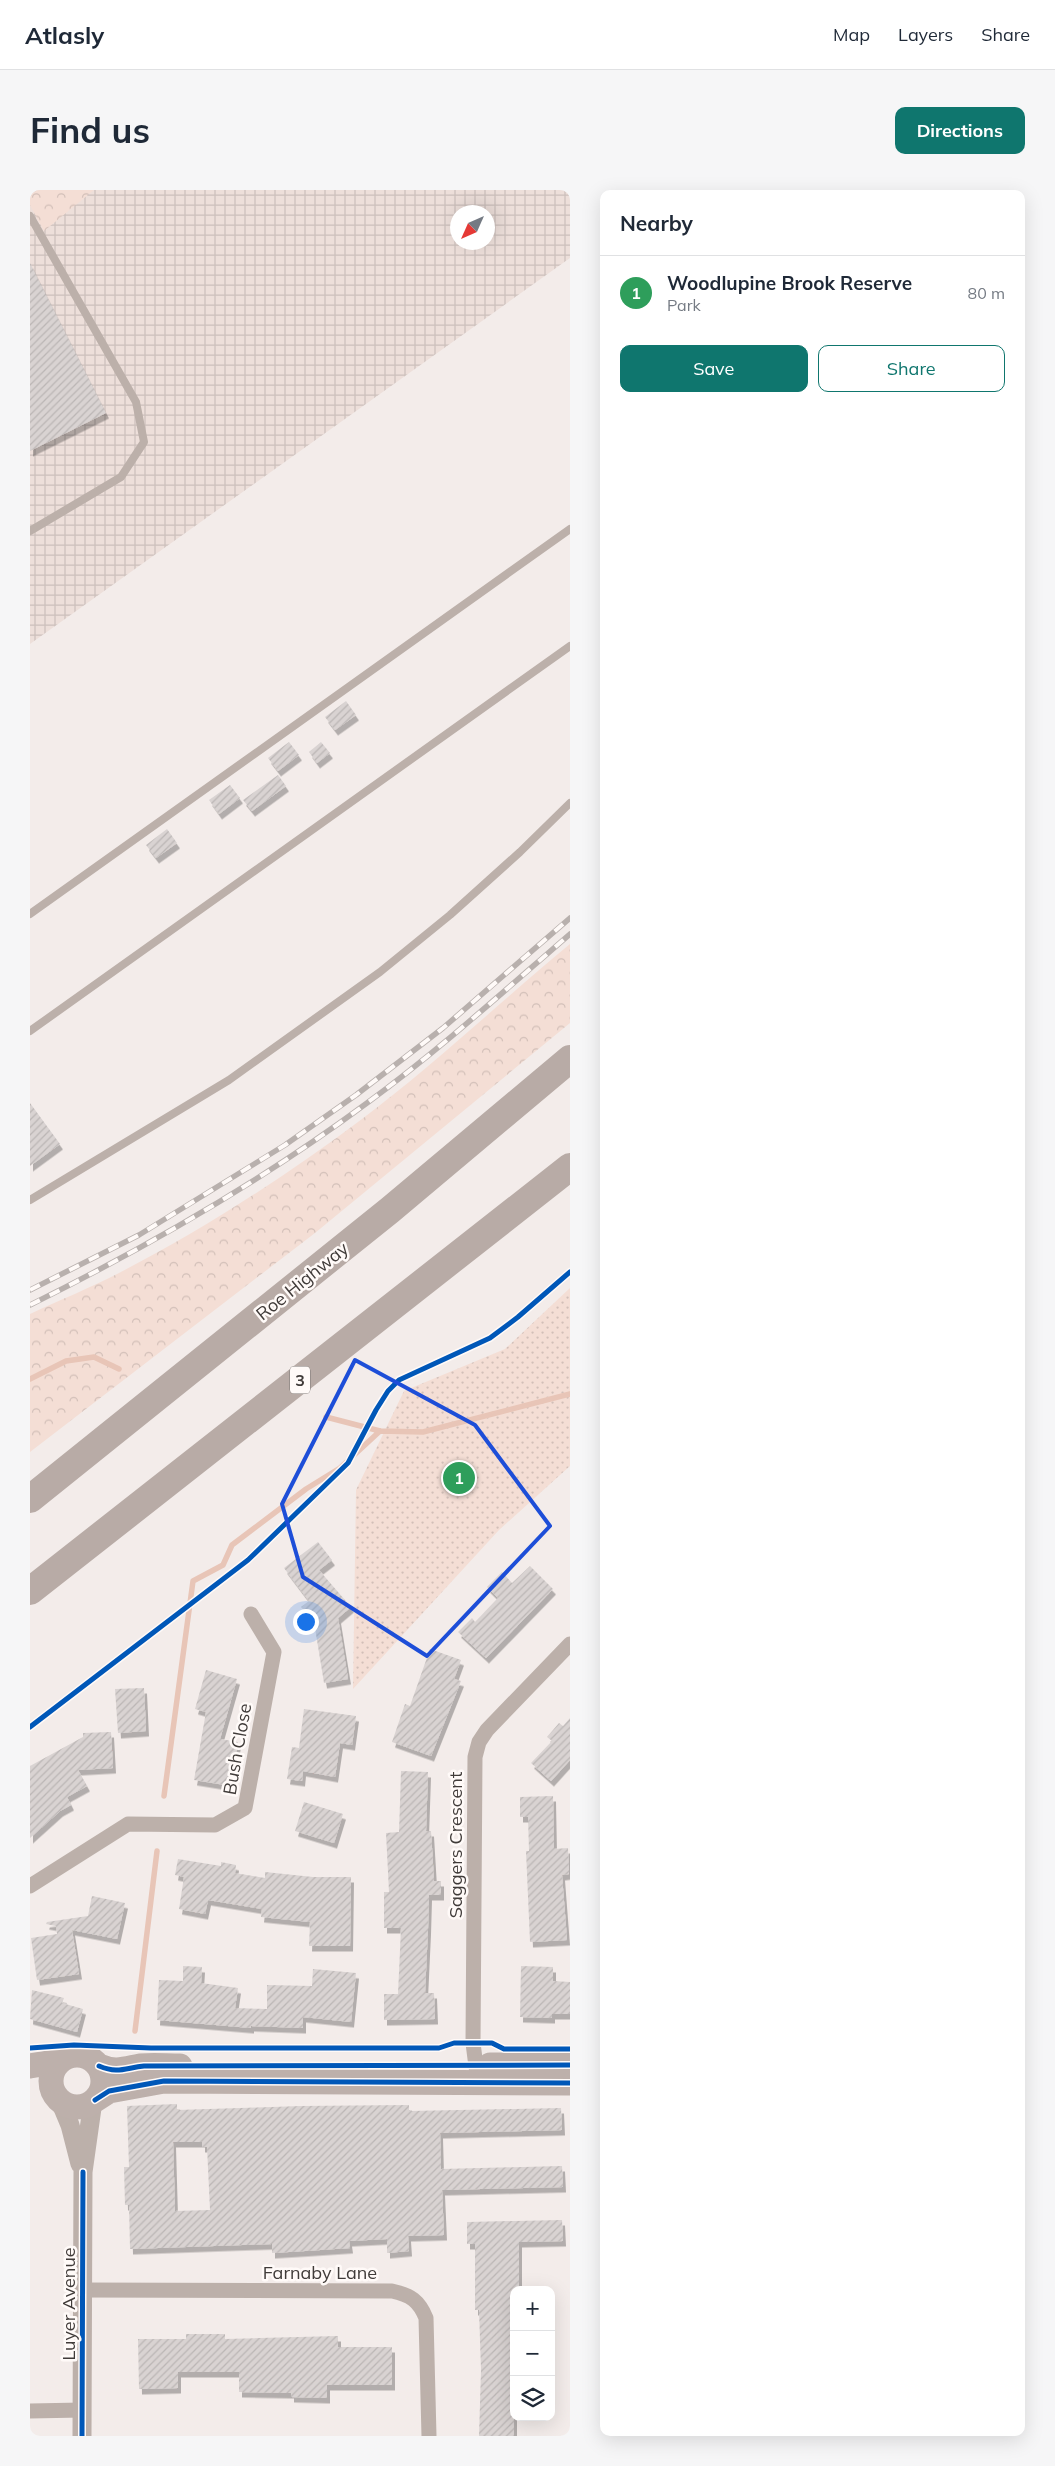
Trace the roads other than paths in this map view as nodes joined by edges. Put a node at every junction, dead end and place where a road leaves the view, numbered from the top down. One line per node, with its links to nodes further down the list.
1 (30, 216): 3 (lane)
2 (570, 529): 6 (lane)
3 (30, 531)
4 (570, 646): 7 (lane)
5 (570, 803): 10 (lane)
6 (30, 914)
7 (30, 1031)
8 (570, 1059): 11 (highway, Roe Highway)
9 (570, 1167): 12 (highway, 3)
10 (30, 1200)
11 (30, 1500)
12 (30, 1591)
13 (251, 1614): 15 (street, Bush Close)
14 (570, 1644): 20 (street, Saggers Crescent)
15 (30, 1886)
16 (60, 2061): 17 (main road); 18 (main road); 22 (main road)
17 (30, 2066)
18 (99, 2066): 20 (main road); 23 (main road)
19 (569, 2071): 20 (main road)
20 (477, 2074): 23 (main road)
21 (30, 2083): 22 (main road)
22 (58, 2098): 23 (main road); 24 (street, Luyer Avenue)
23 (94, 2101): 24 (street, Luyer Avenue)
24 (83, 2172): 25 (street, Luyer Avenue)
25 (82, 2290): 26 (street, Luyer Avenue); 29 (street, Farnaby Lane)
26 (82, 2410): 27 (street); 28 (street, Luyer Avenue)
27 (30, 2411)
28 (82, 2436)
29 (429, 2436)

